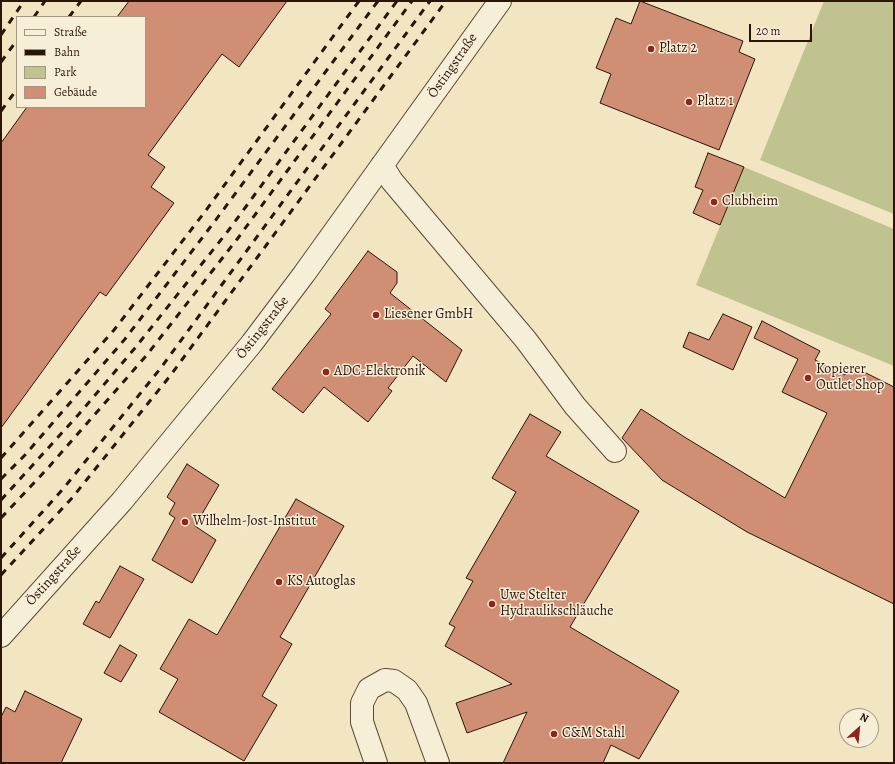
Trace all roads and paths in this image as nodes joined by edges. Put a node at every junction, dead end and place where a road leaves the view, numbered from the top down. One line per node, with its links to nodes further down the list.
1 (500, 1): 2 (street, Östingstraße)
2 (382, 165): 3 (street); 4 (street, Östingstraße)
3 (615, 451)
4 (1, 636)
5 (376, 763): 6 (street)
6 (438, 763)

